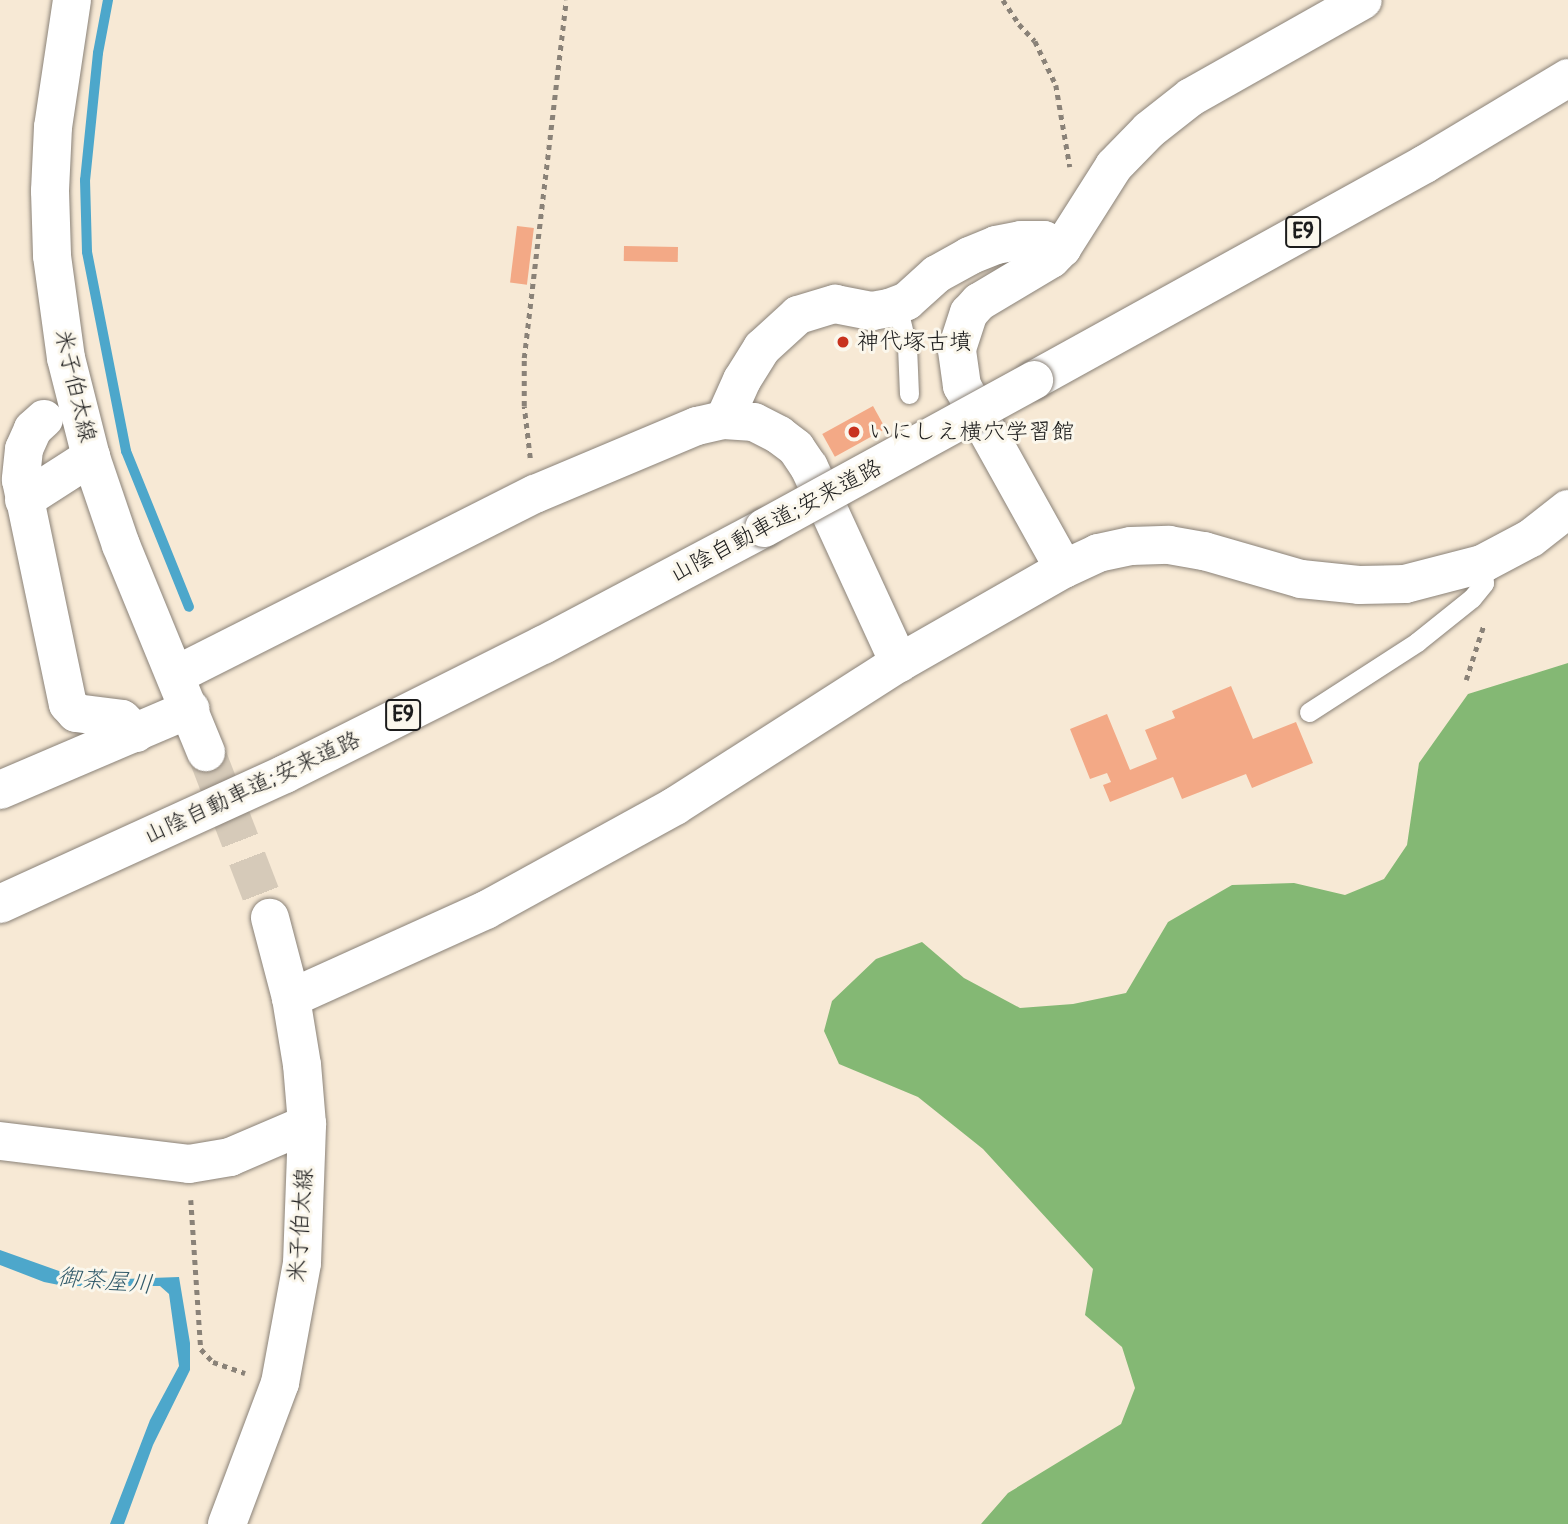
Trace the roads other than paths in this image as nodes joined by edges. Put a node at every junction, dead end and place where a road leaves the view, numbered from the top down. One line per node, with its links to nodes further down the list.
1 (72, 0): 9 (main road, 米子伯太線)
2 (1363, 0): 4 (main road)
3 (1568, 78): 20 (main road, 山陰自動車道;安来道路 / E9, bridge)
4 (1062, 248): 5 (main road); 12 (main road)
5 (897, 305): 6 (lane); 8 (main road)
6 (909, 394)
7 (44, 419): 10 (main road)
8 (724, 420): 14 (main road); 15 (main road)
9 (90, 457): 10 (main road); 15 (main road, 米子伯太線)
10 (24, 500): 17 (main road)
11 (1568, 509): 13 (main road)
12 (1064, 569): 13 (main road); 14 (main road)
13 (1483, 573): 16 (lane)
14 (899, 663): 22 (main road)
15 (183, 692): 17 (main road); 18 (main road, 米子伯太線)
16 (1309, 712)
17 (136, 733): 19 (main road)
18 (206, 752)
19 (0, 790)
20 (0, 904)
21 (270, 918): 22 (main road, 米子伯太線)
22 (291, 998): 23 (main road, 米子伯太線)
23 (307, 1124): 24 (main road); 25 (main road, 米子伯太線)
24 (0, 1141)
25 (227, 1524)

